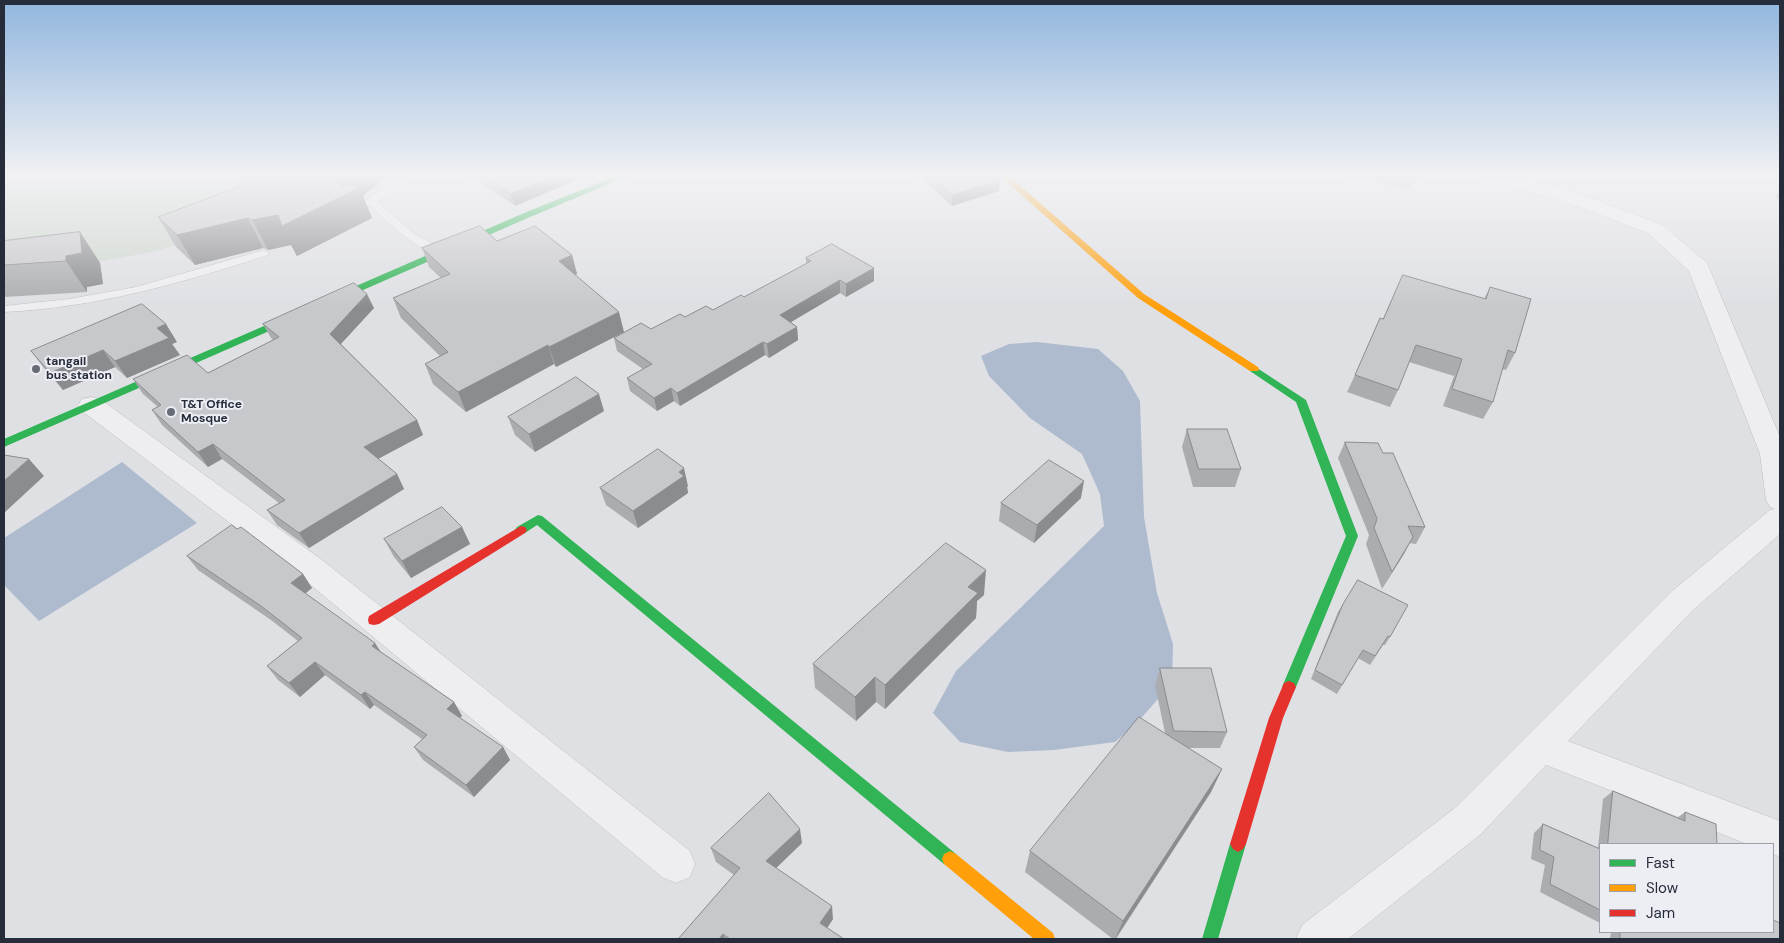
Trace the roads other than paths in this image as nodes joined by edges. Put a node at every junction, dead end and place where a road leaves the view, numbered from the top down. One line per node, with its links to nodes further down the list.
1 (391, 220): 6 (lane)
2 (516, 220): 6 (main road)
3 (1054, 220): 17 (main road)
4 (1630, 220): 10 (street)
5 (264, 253): 7 (lane)
6 (442, 253): 8 (main road)
7 (4, 309)
8 (91, 405): 9 (main road); 12 (street)
9 (4, 443)
10 (1780, 500)
11 (1780, 518): 13 (street)
12 (374, 620): 15 (street); 16 (main road)
13 (1541, 747): 14 (street); 18 (street)
14 (1780, 839)
15 (676, 864)
16 (1047, 939)
17 (1210, 939)
18 (1316, 939)

